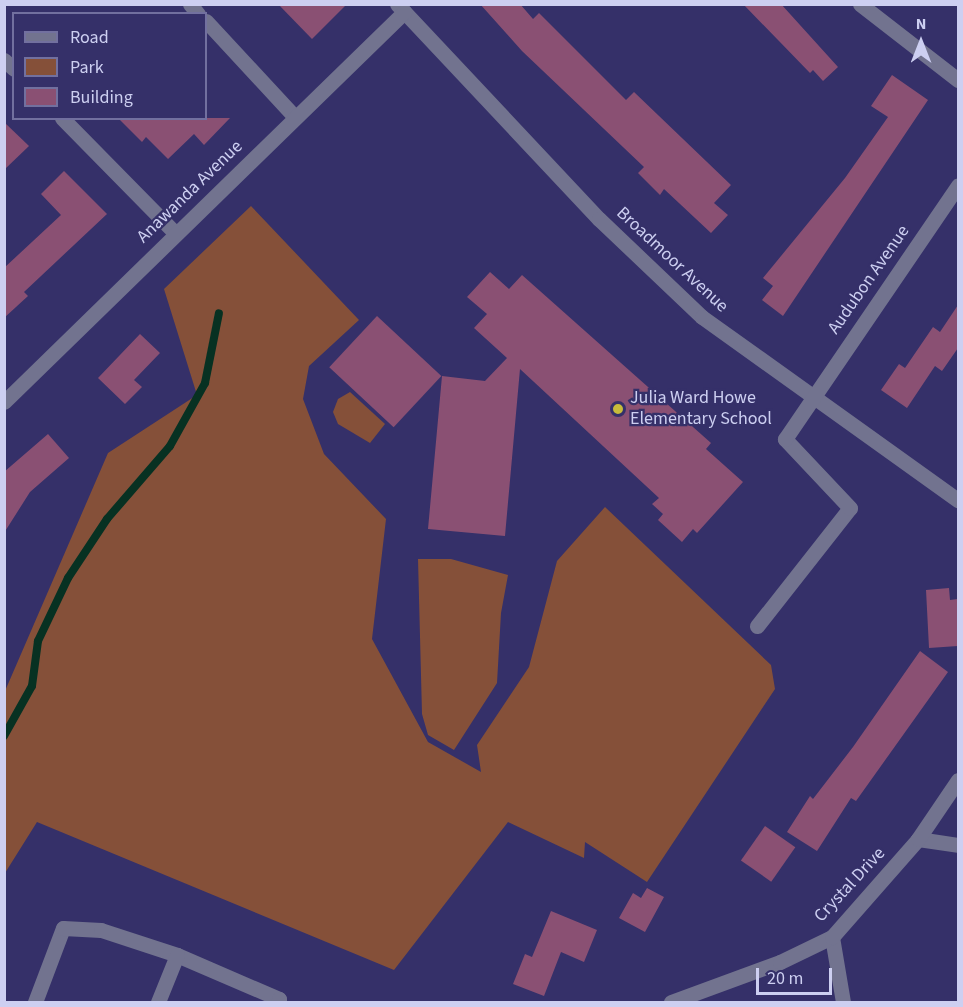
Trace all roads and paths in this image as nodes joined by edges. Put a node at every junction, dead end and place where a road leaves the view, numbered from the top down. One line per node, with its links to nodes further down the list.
1 (860, 4): 4 (street)
2 (401, 8): 5 (street, Anawanda Avenue); 9 (street, Broadmoor Avenue)
3 (207, 22): 5 (street)
4 (958, 80)
5 (295, 117): 8 (street, Anawanda Avenue)
6 (64, 120): 8 (street)
7 (958, 185): 9 (street, Audubon Avenue)
8 (175, 233): 10 (street, Anawanda Avenue)
9 (812, 396): 11 (street, Broadmoor Avenue); 12 (street, Audubon Avenue)
10 (4, 402)
11 (958, 500)
12 (757, 626)
13 (958, 780): 14 (street, Crystal Drive)
14 (918, 839): 15 (street); 16 (street, Crystal Drive)
15 (958, 845)
16 (832, 937): 21 (street, Crystal Drive); 22 (street)
17 (177, 955): 18 (street); 19 (street); 20 (street)
18 (35, 1002)
19 (158, 1002)
20 (278, 1002)
21 (671, 1002)
22 (843, 1002)

